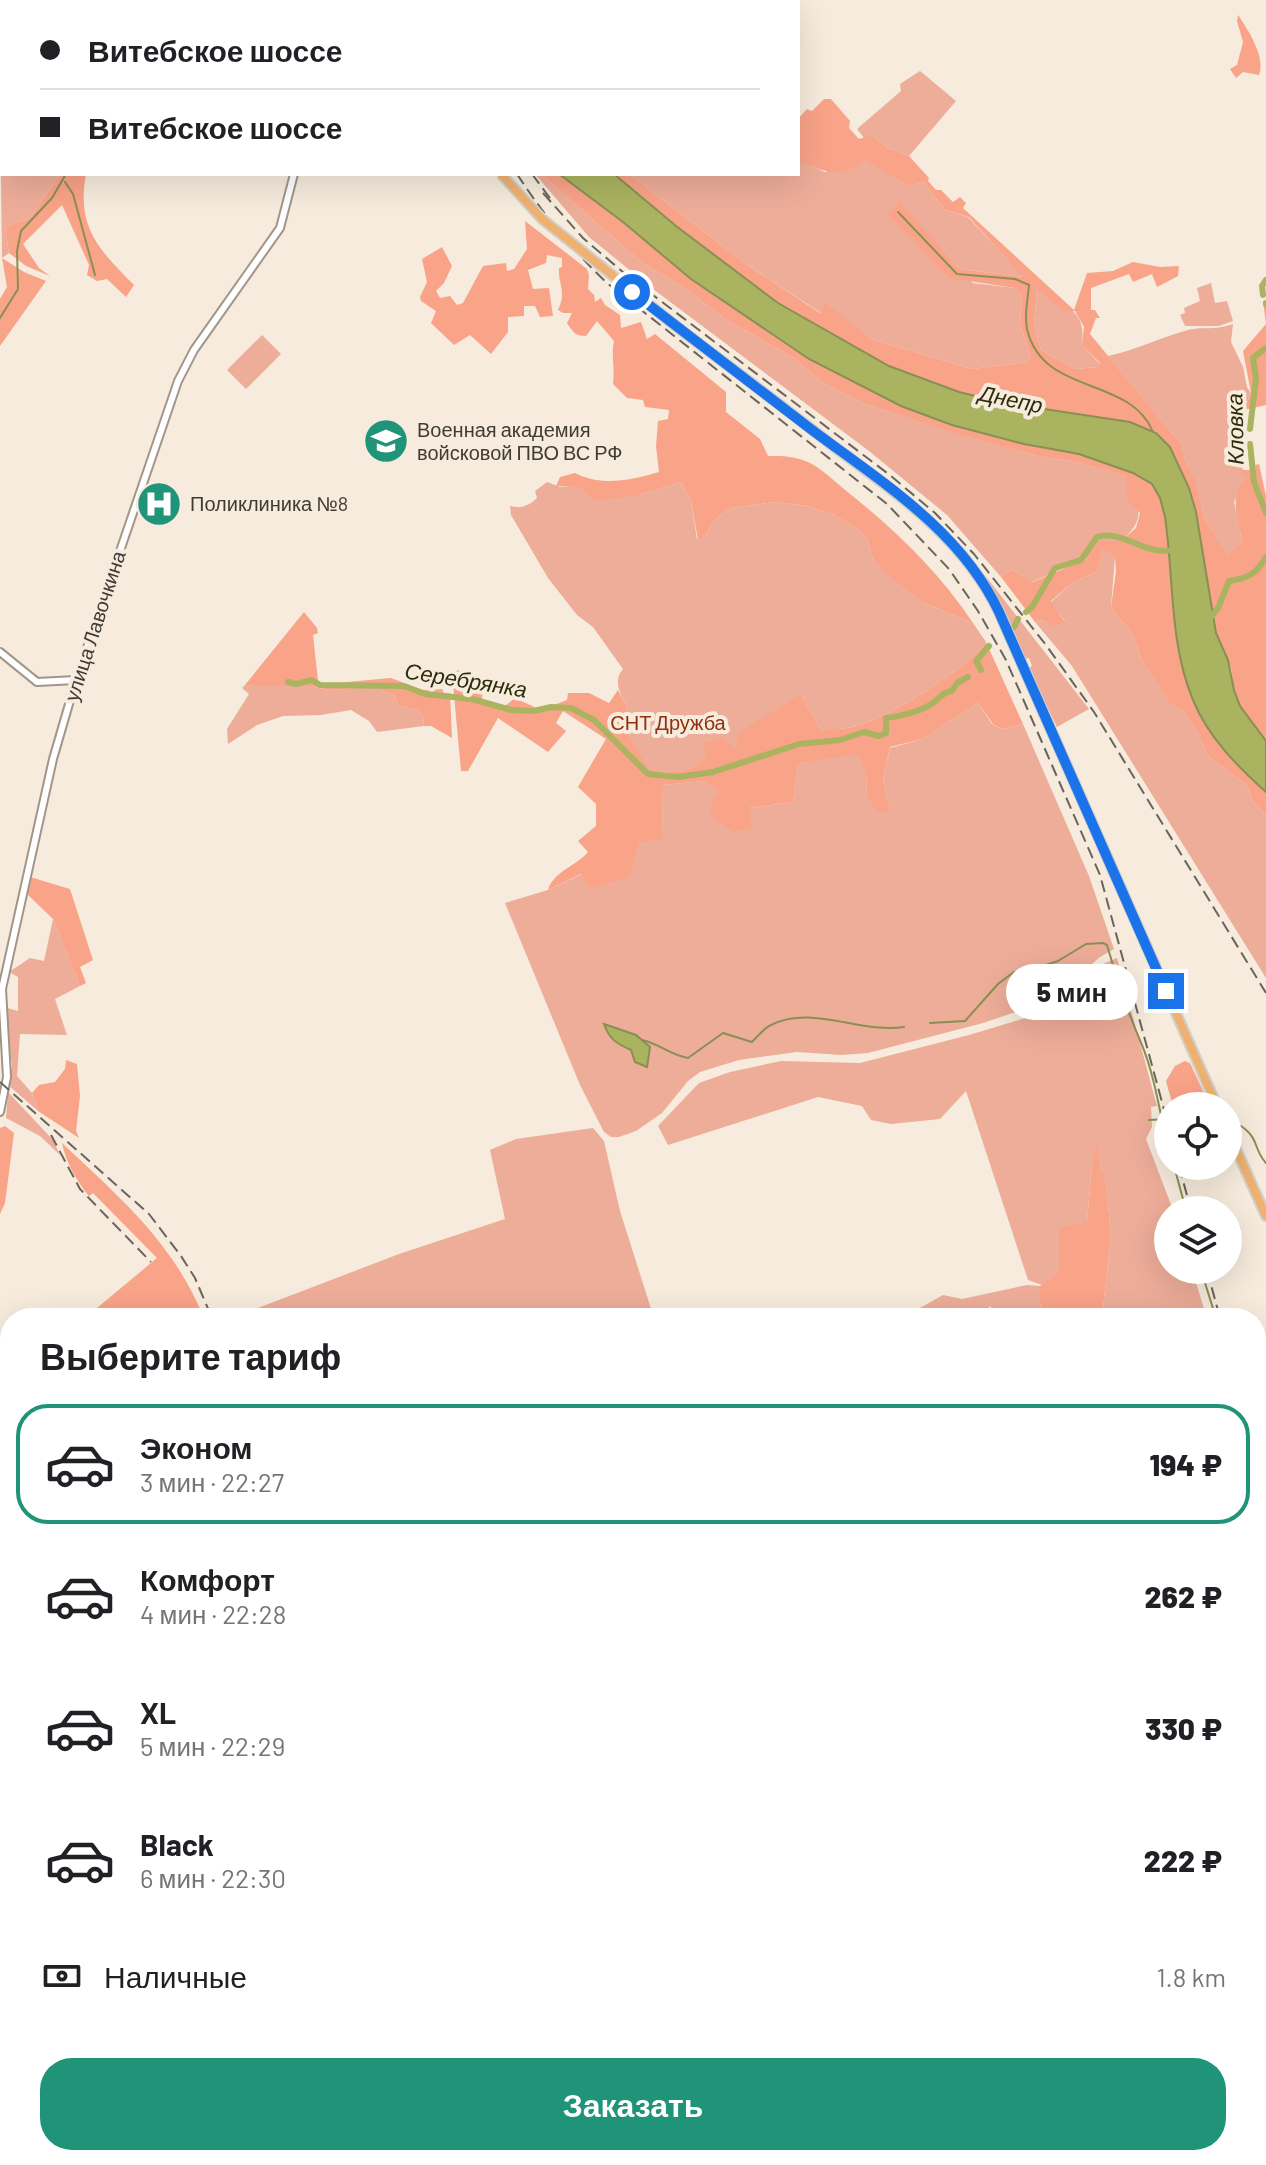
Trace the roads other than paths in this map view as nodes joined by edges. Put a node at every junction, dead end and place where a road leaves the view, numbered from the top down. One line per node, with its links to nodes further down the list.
1 (293, 176): 4 (main road, улица Лавочкина)
2 (503, 176): 5 (main road, bridge)
3 (0, 652): 4 (main road)
4 (76, 680): 6 (main road, улица Лавочкина)
5 (1211, 1092)
6 (0, 1112)
7 (1242, 1162): 8 (main road)
8 (1266, 1216)

